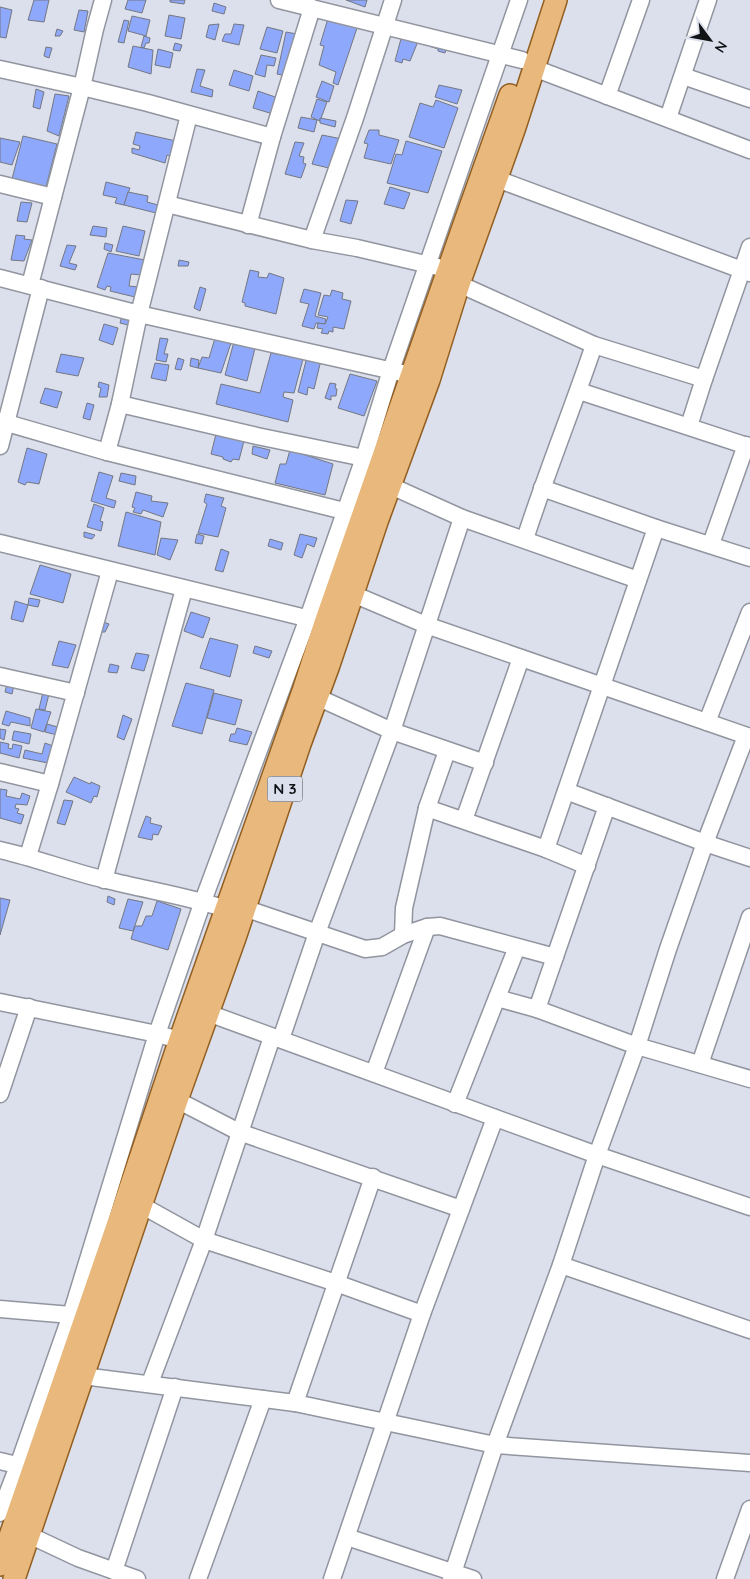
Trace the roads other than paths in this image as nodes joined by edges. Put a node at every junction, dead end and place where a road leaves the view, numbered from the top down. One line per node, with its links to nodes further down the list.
1 (103, 0): 15 (street)
2 (393, 0): 10 (street)
3 (519, 0): 11 (street)
4 (543, 0): 12 (main road, N 3)
5 (556, 0): 12 (main road, N 3)
6 (641, 0): 16 (street)
7 (287, 1): 9 (street)
8 (704, 1): 14 (street)
9 (312, 8): 10 (street); 20 (street)
10 (385, 26): 11 (street); 27 (street)
11 (499, 55): 12 (street); 30 (street)
12 (528, 64): 16 (street); 22 (main road, N 3); 30 (main road, N 3)
13 (0, 69): 15 (street)
14 (683, 76): 17 (street); 19 (street)
15 (82, 87): 18 (street); 24 (street)
16 (607, 96): 19 (street)
17 (750, 98)
18 (189, 115): 20 (street); 25 (street)
19 (668, 118): 21 (street)
20 (272, 137): 26 (street)
21 (750, 150)
22 (497, 179): 29 (street); 30 (main road, N 3)
23 (0, 184): 24 (street)
24 (52, 197): 32 (street)
25 (167, 204): 26 (street); 33 (street)
26 (248, 225): 27 (street)
27 (312, 240): 30 (street)
28 (750, 248): 29 (street)
29 (746, 272): 36 (street)
30 (445, 273): 34 (street); 35 (main road, N 3); 45 (main road, N 3)
31 (0, 278): 32 (street)
32 (36, 287): 33 (street); 39 (street)
33 (140, 314): 35 (street); 38 (street)
34 (594, 345): 36 (street); 37 (street)
35 (401, 373): 44 (street); 47 (main road, N 3)
36 (704, 378): 40 (street)
37 (579, 391): 40 (street); 46 (street)
38 (120, 404): 43 (street); 44 (street)
39 (3, 422): 41 (street); 43 (street)
40 (689, 426): 42 (street)
41 (0, 446)
42 (748, 446): 52 (street)
43 (107, 452): 47 (street)
44 (364, 458): 47 (street)
45 (391, 486): 48 (street); 57 (main road, N 3)
46 (542, 488): 49 (street); 50 (street)
47 (354, 513): 59 (main road, N 3)
48 (462, 518): 50 (street); 60 (street)
49 (656, 528): 52 (street); 55 (street)
50 (525, 539): 55 (street)
51 (0, 543): 54 (street)
52 (711, 544): 53 (street)
53 (750, 558)
54 (110, 571): 56 (street); 64 (street)
55 (638, 580): 63 (street)
56 (184, 589): 59 (street); 83 (street)
57 (353, 594): 60 (street); 65 (main road, N 3)
58 (749, 618): 66 (street)
59 (316, 621): 84 (street); 85 (main road, N 3)
60 (426, 625): 61 (street); 67 (street)
61 (522, 658): 63 (street); 70 (street)
62 (0, 676): 64 (street)
63 (602, 686): 66 (street); 73 (street)
64 (76, 693): 72 (street)
65 (317, 697): 67 (street); 85 (main road, N 3)
66 (708, 722): 68 (street)
67 (392, 731): 69 (street); 88 (street)
68 (748, 737): 77 (street)
69 (447, 751): 70 (street); 75 (street)
70 (486, 762): 76 (street)
71 (0, 772): 72 (street)
72 (50, 784): 80 (street)
73 (566, 791): 74 (street); 78 (street)
74 (607, 806): 77 (street); 82 (street)
75 (427, 808): 76 (street); 89 (street)
76 (464, 820): 78 (street)
77 (705, 843): 81 (street); 100 (street)
78 (546, 849): 82 (street)
79 (0, 850): 80 (street)
80 (28, 856): 83 (street)
81 (750, 858)
82 (587, 866): 91 (street)
83 (104, 880): 84 (street)
84 (203, 901): 85 (street); 97 (street)
85 (235, 909): 88 (street); 96 (main road, N 3); 99 (main road, N 3)
86 (750, 917): 101 (street)
87 (427, 927): 89 (street); 90 (street); 102 (street)
88 (317, 933): 89 (street); 98 (street)
89 (403, 935)
90 (517, 947): 91 (street); 92 (street)
91 (555, 957): 95 (street)
92 (497, 998): 95 (street); 106 (street)
93 (0, 1002): 94 (street)
94 (29, 1007): 97 (street); 104 (street)
95 (537, 1009): 100 (street)
96 (208, 1013): 98 (street); 99 (main road, N 3)
97 (156, 1034): 99 (street); 119 (street)
98 (276, 1038): 102 (street); 108 (street)
99 (188, 1042): 105 (main road, N 3); 130 (main road, N 3)
100 (637, 1046): 101 (street); 109 (street)
101 (700, 1064): 103 (street)
102 (374, 1073): 106 (street)
103 (750, 1079)
104 (0, 1094)
105 (177, 1100): 108 (street); 111 (main road, N 3)
106 (455, 1104): 107 (street)
107 (495, 1118): 109 (street); 113 (street)
108 (239, 1132): 110 (street); 114 (street)
109 (597, 1155): 112 (street); 115 (street)
110 (373, 1177): 113 (street); 116 (street)
111 (141, 1205): 114 (street); 121 (main road, N 3)
112 (750, 1206)
113 (461, 1209): 118 (street)
114 (204, 1240): 116 (street); 122 (street)
115 (561, 1265): 120 (street); 127 (street)
116 (336, 1283): 118 (street); 125 (street)
117 (0, 1309): 119 (street)
118 (422, 1314): 126 (street)
119 (71, 1315): 130 (street)
120 (750, 1330)
121 (84, 1376): 122 (street); 133 (main road, N 3)
122 (150, 1383): 123 (street)
123 (175, 1387): 124 (street); 136 (street)
124 (263, 1399): 125 (street); 140 (street)
125 (295, 1403): 126 (street)
126 (385, 1421): 127 (street); 134 (street)
127 (495, 1445): 129 (street); 137 (street)
128 (0, 1461): 130 (street)
129 (750, 1463)
130 (26, 1467): 132 (street); 135 (main road, N 3)
131 (750, 1509): 143 (street)
132 (0, 1513)
133 (29, 1535): 136 (street); 138 (main road, N 3)
134 (347, 1537): 137 (street); 141 (street)
135 (0, 1565)
136 (114, 1571): 139 (street)
137 (453, 1576): 142 (street)
138 (14, 1579)
139 (137, 1579)
140 (198, 1579)
141 (332, 1579)
142 (473, 1579)
143 (725, 1579)

